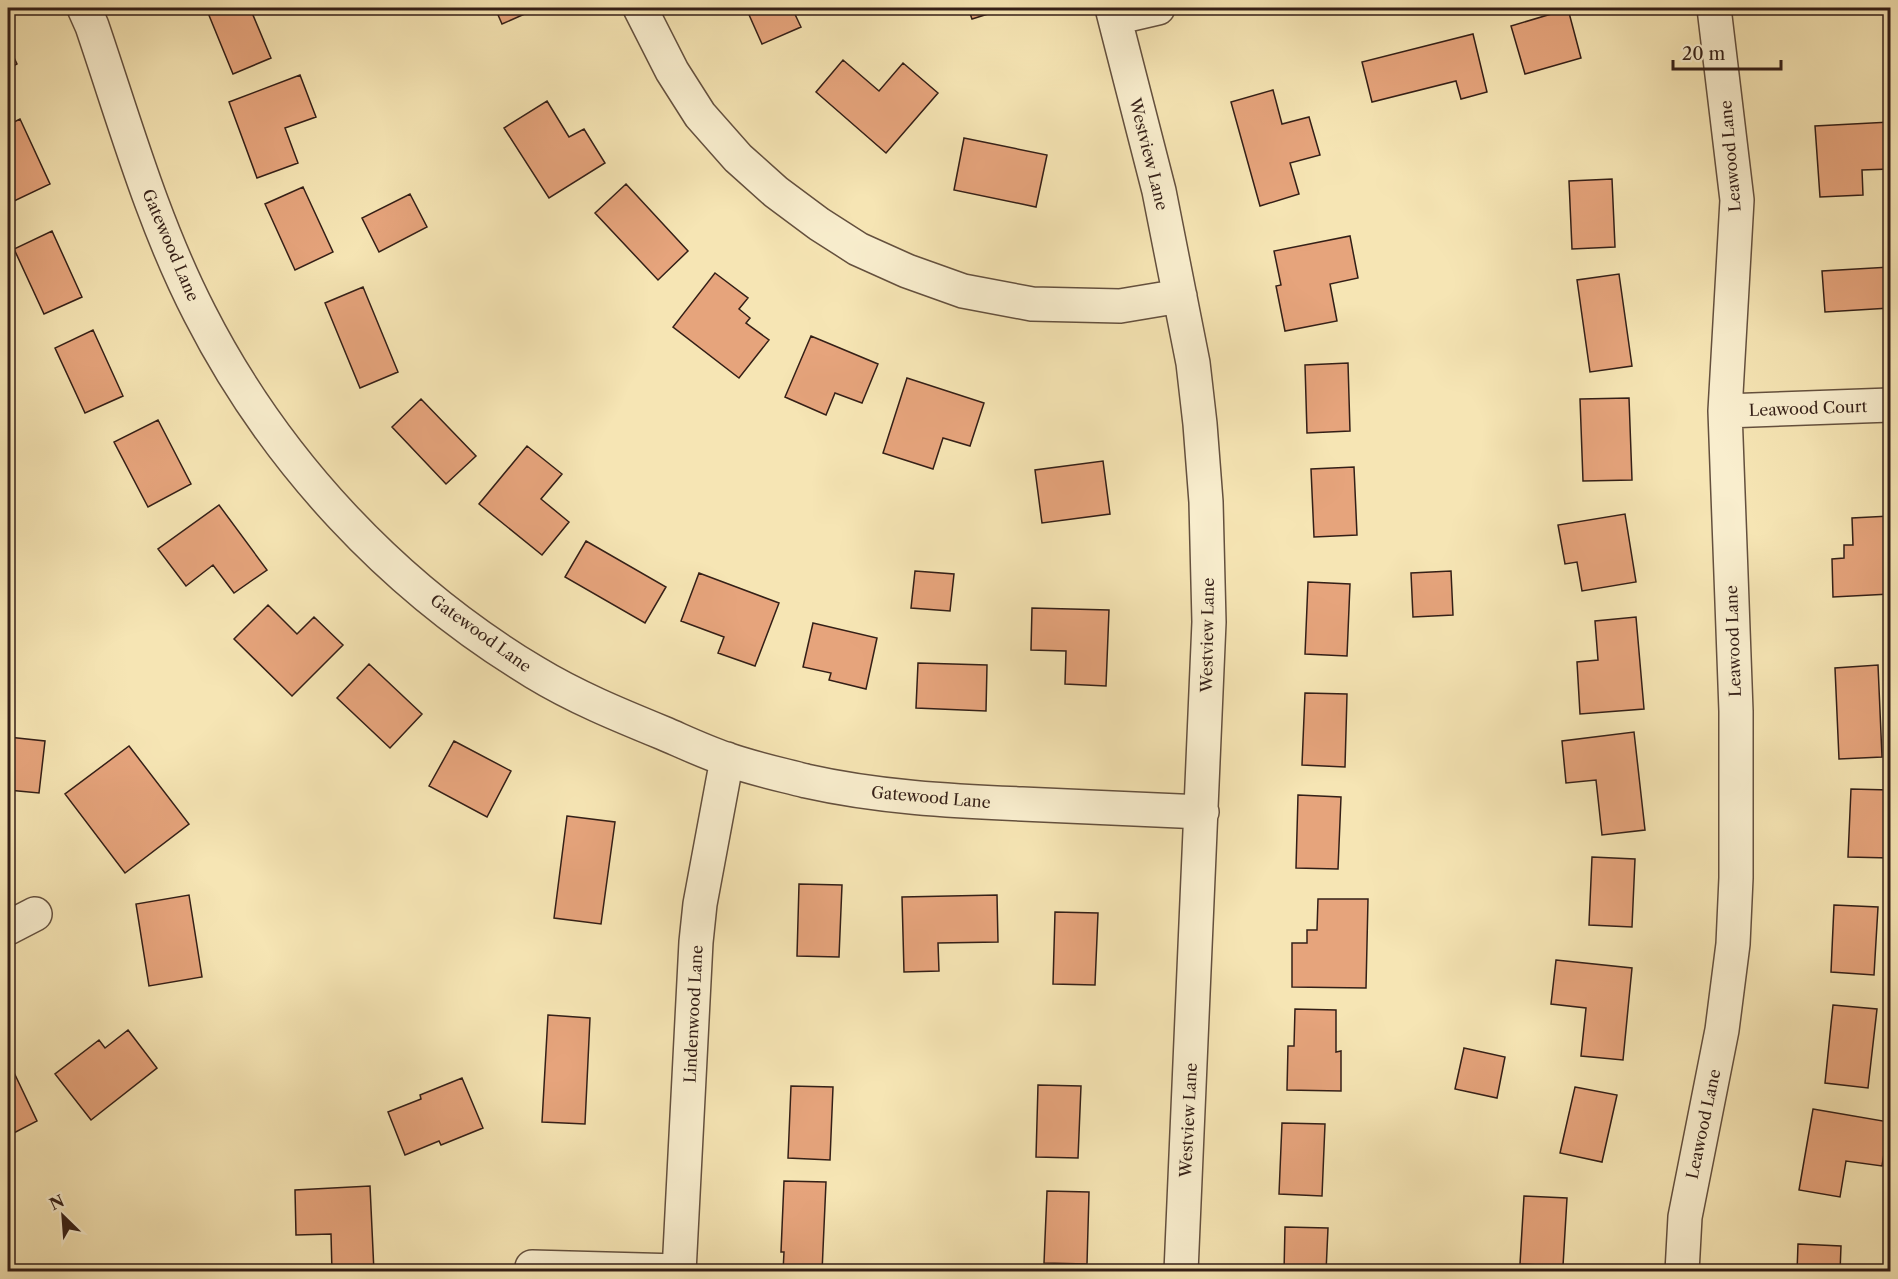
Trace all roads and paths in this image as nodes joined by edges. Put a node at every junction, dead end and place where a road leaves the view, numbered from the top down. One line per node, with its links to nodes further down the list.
1 (84, 8): 9 (street, Gatewood Lane)
2 (640, 8): 6 (street)
3 (1158, 8): 5 (street)
4 (1714, 8): 8 (street, Leawood Lane)
5 (1113, 13): 6 (street, Westview Lane)
6 (1180, 296): 10 (street, Westview Lane)
7 (1890, 405): 8 (street, Leawood Court)
8 (1725, 411): 14 (street, Leawood Lane)
9 (727, 759): 10 (street, Gatewood Lane); 12 (street, Lindenwood Lane)
10 (1202, 812): 13 (street, Westview Lane)
11 (532, 1267): 12 (street)
12 (679, 1271)
13 (1181, 1272)
14 (1682, 1272)

